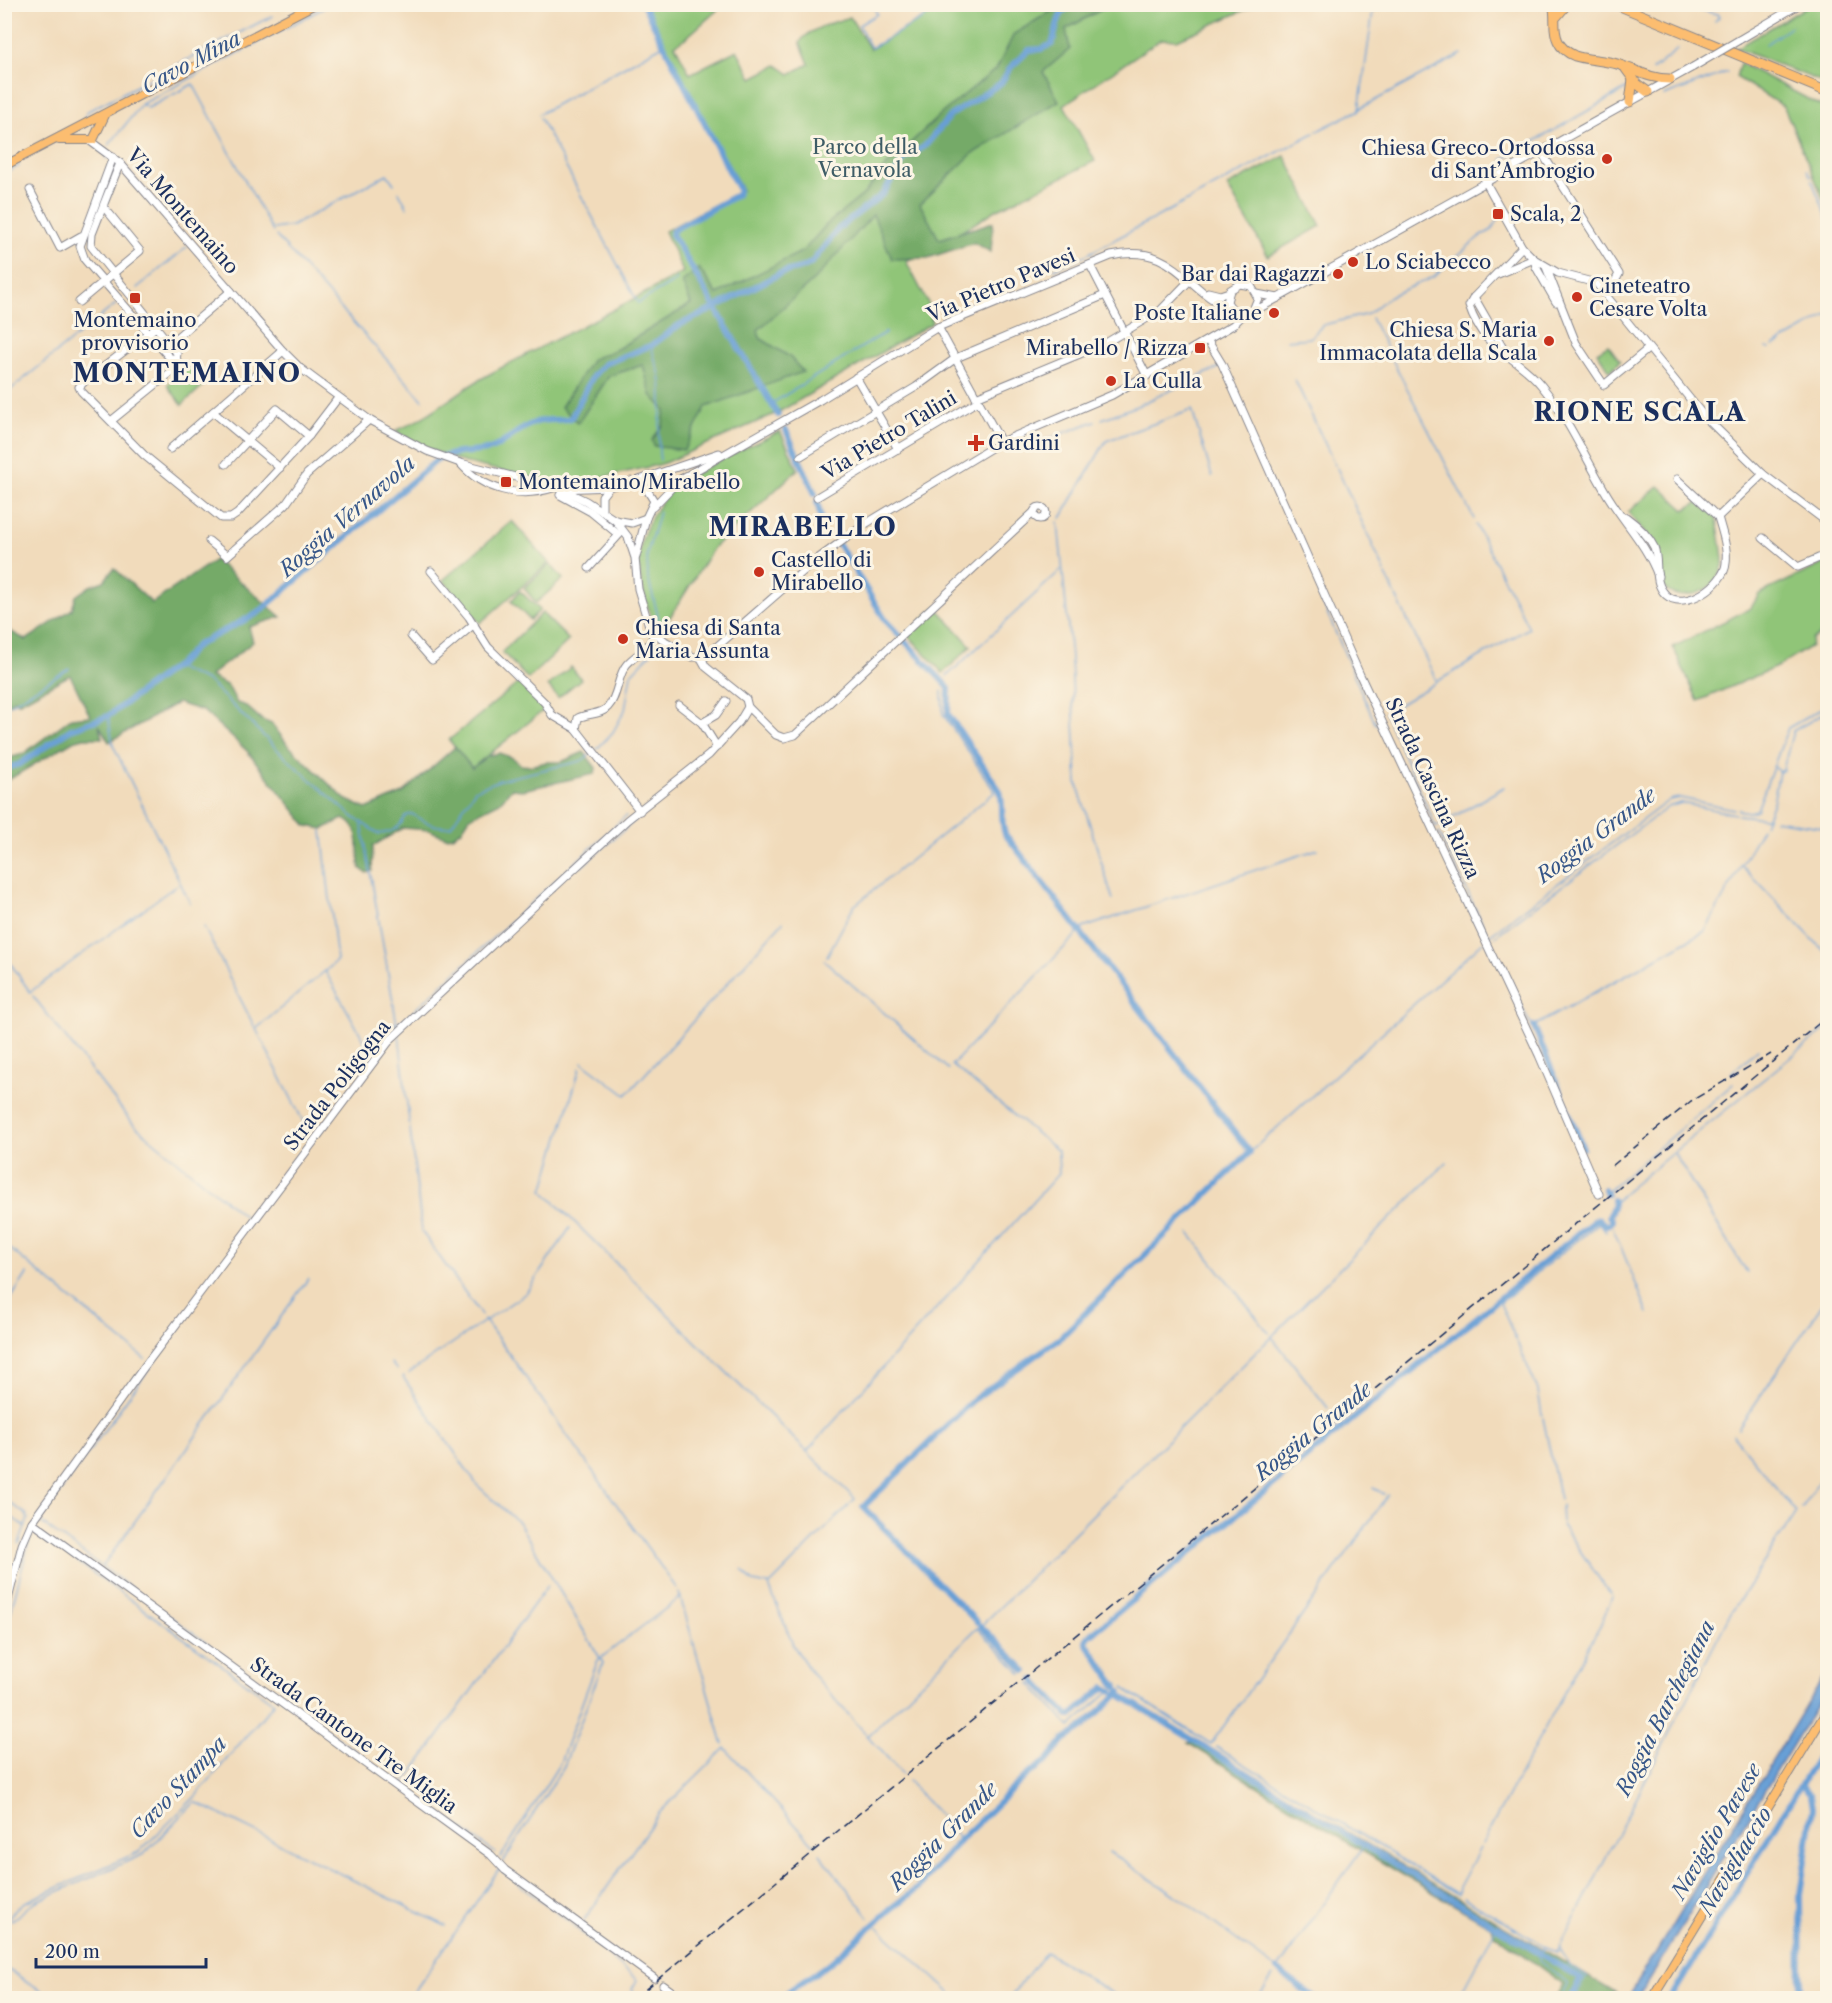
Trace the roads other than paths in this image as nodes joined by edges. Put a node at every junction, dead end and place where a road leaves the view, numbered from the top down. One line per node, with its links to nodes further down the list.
1 (315, 4): 12 (main road)
2 (1553, 4): 6 (highway)
3 (1567, 4): 6 (highway)
4 (1616, 4): 10 (highway)
5 (1800, 4): 8 (street, bridge)
6 (1557, 16): 7 (highway)
7 (1636, 75): 8 (highway); 9 (highway); 11 (highway)
8 (1670, 79): 9 (street)
9 (1648, 92): 11 (street)
10 (1827, 92)
11 (1630, 102): 16 (street)
12 (105, 115): 13 (main road); 14 (main road)
13 (84, 126): 14 (main road); 14 (main road); 15 (main road)
14 (91, 137): 15 (main road); 17 (street, Via Montemaino)
15 (53, 140): 19 (main road)
16 (1540, 150): 20 (street); 33 (street)
17 (111, 155): 18 (street, Via Montemaino); 23 (street)
18 (120, 163): 22 (street); 34 (street, Via Montemaino)
19 (4, 166)
20 (1485, 181): 24 (street); 38 (street)
21 (30, 190): 23 (street)
22 (104, 207): 28 (street); 28 (street)
23 (81, 236): 31 (street)
24 (1522, 247): 25 (street); 29 (street)
25 (1534, 259): 27 (street); 29 (street); 45 (street)
26 (1090, 265): 30 (street, Via Pietro Pavesi); 36 (street); 47 (street, Via Pietro Pavesi)
27 (1546, 267): 33 (street); 45 (street)
28 (113, 274): 31 (street); 40 (street)
29 (1494, 276): 84 (street)
30 (1191, 279): 32 (street, Via Pietro Pavesi); 49 (street, Via Pietro Talini)
31 (104, 282): 39 (street); 41 (street)
32 (1204, 290): 35 (street); 43 (street, Via Pietro Pavesi)
33 (1604, 290): 53 (street)
34 (231, 291): 52 (street, Via Montemaino); 54 (street, Via Montemaino)
35 (1228, 292): 37 (street); 43 (street)
36 (1105, 294): 49 (street); 55 (street)
37 (1257, 294): 38 (street); 42 (street)
38 (1279, 298): 42 (street)
39 (79, 302)
40 (136, 302): 41 (street); 46 (street)
41 (128, 308): 48 (street)
42 (1253, 310): 44 (street)
43 (1232, 311): 44 (street); 50 (street)
44 (1243, 315): 50 (street)
45 (1564, 316): 53 (street)
46 (156, 327): 48 (street); 52 (street)
47 (938, 327): 55 (street); 58 (street, Via Pietro Pavesi)
48 (148, 332): 56 (street); 64 (street)
49 (1124, 332): 57 (street); 60 (street, Via Pietro Talini)
50 (1221, 333): 51 (street)
51 (1208, 340): 57 (street); 108 (street, Strada Cascina Rizza)
52 (170, 344): 56 (street)
53 (1648, 349): 75 (street)
54 (283, 351): 59 (street, Via Montemaino); 62 (street)
55 (956, 358): 60 (street); 61 (street)
56 (177, 360): 64 (street)
57 (1147, 376): 68 (street)
58 (856, 377): 61 (street); 66 (street, Via Pietro Pavesi)
59 (338, 398): 63 (street, Via Montemaino); 65 (street)
60 (977, 399): 68 (street); 69 (street, Via Pietro Talini)
61 (875, 410): 69 (street); 71 (street)
62 (213, 412): 67 (street); 70 (street)
63 (369, 420): 72 (street, Via Montemaino); 89 (street)
64 (111, 421): 74 (street)
65 (309, 436): 67 (street); 74 (street)
66 (754, 437): 77 (street, Via Pietro Pavesi); 81 (street, Via Pietro Pavesi)
67 (248, 441): 73 (street); 74 (street)
68 (1000, 442): 98 (street)
69 (898, 448): 80 (street, Via Pietro Talini)
70 (170, 449)
71 (801, 456)
72 (460, 463): 79 (street, Via Montemaino); 79 (street, Via Montemaino)
73 (226, 464)
74 (280, 468)
75 (1763, 474): 84 (street); 87 (street)
76 (1677, 479): 84 (street)
77 (635, 481): 78 (street, Via Montemaino); 81 (street)
78 (609, 487): 79 (street, Via Montemaino); 82 (street)
79 (558, 490): 82 (street, Via Montemaino); 86 (street, Via Montemaino)
80 (817, 497)
81 (653, 507): 85 (street, Via Montemaino)
82 (602, 510): 86 (street, Via Montemaino)
83 (1035, 511): 101 (street)
84 (1718, 517)
85 (646, 518): 86 (street); 92 (street, Via Montemaino)
86 (610, 520): 92 (street, Via Montemaino); 93 (street, Via Montemaino)
87 (1827, 523)
88 (1763, 538): 91 (street)
89 (209, 542)
90 (1827, 548): 91 (street)
91 (1824, 556)
92 (635, 558): 96 (street, Via Montemaino)
93 (589, 568)
94 (431, 571): 95 (street)
95 (474, 624): 97 (street); 103 (street)
96 (654, 633): 98 (street); 102 (street)
97 (411, 636)
98 (701, 658): 101 (street)
99 (726, 701): 104 (street)
100 (679, 705): 104 (street)
101 (748, 707): 106 (street, Strada Poligogna)
102 (578, 718): 103 (street); 105 (street)
103 (562, 723): 105 (street)
104 (702, 723): 106 (street)
105 (576, 729): 107 (street)
106 (717, 747): 107 (street, Strada Poligogna)
107 (640, 811): 109 (street, Strada Poligogna)
108 (1598, 1193)
109 (32, 1522): 110 (street, Strada Poligogna); 112 (street, Strada Cantone Tre Miglia)
110 (4, 1614)
111 (1827, 1709): 115 (main road)
112 (654, 1978)
113 (663, 1985): 114 (street)
114 (681, 1998)
115 (1652, 1998)

